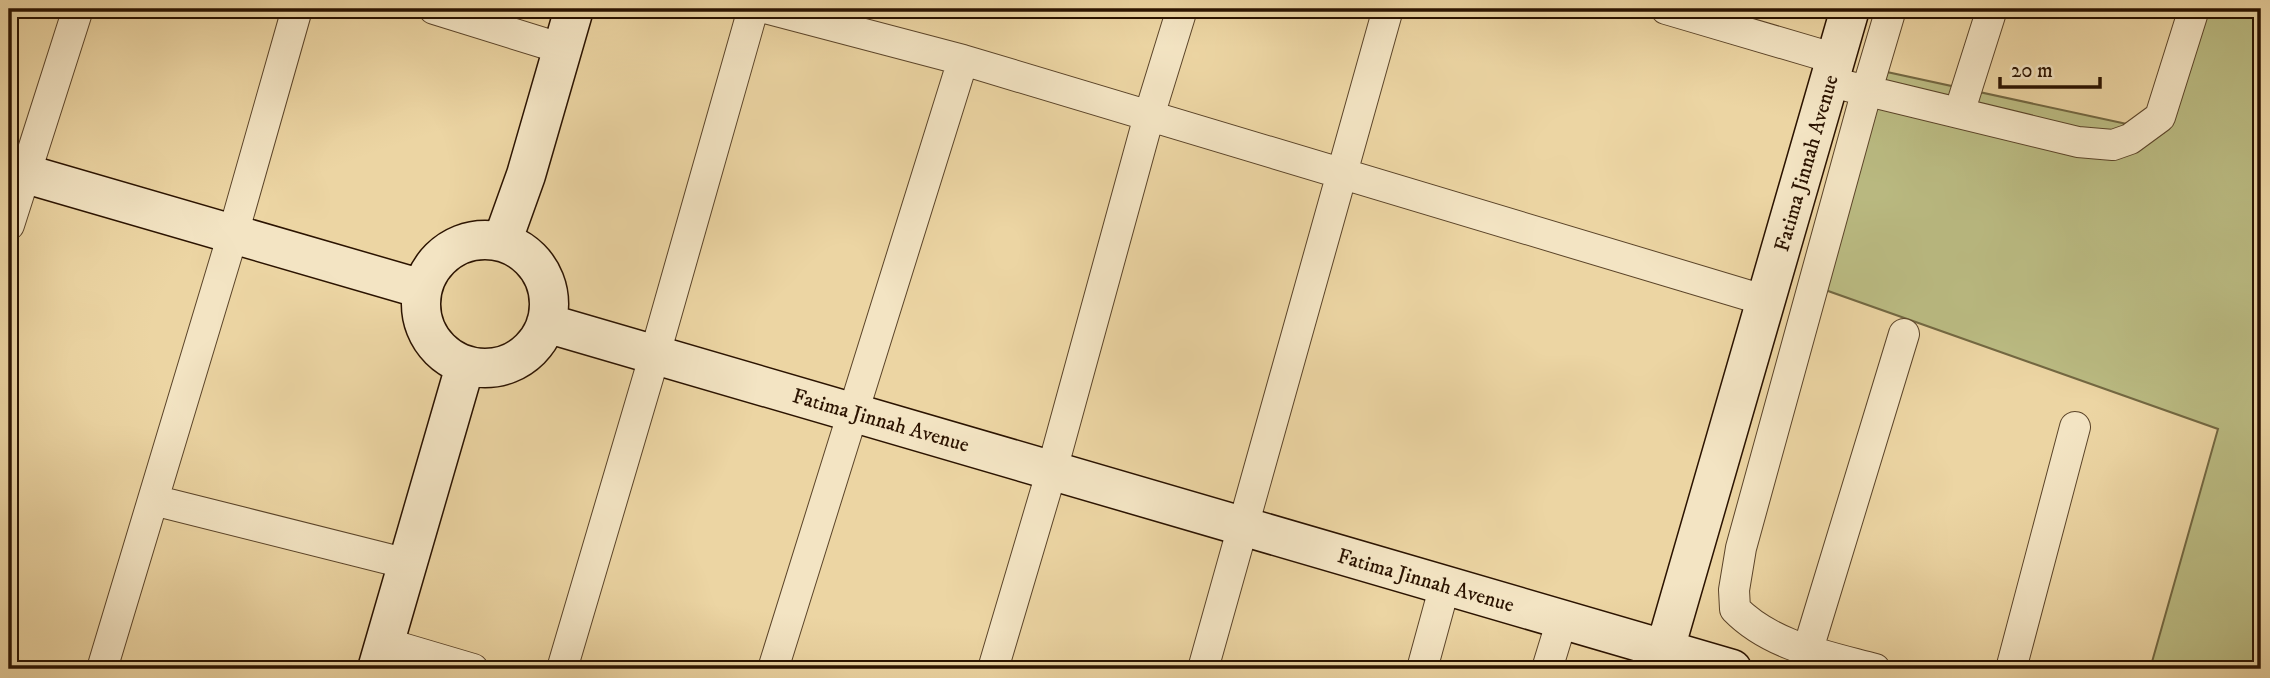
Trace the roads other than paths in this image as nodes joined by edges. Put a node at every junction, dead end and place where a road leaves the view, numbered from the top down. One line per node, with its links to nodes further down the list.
1 (78, 9): 20 (street)
2 (297, 9): 23 (street)
3 (434, 9): 14 (street)
4 (574, 9): 14 (main road)
5 (753, 9): 29 (street)
6 (769, 9): 15 (street)
7 (1182, 9): 19 (street)
8 (1388, 9): 21 (street)
9 (1666, 9): 16 (street)
10 (1850, 9): 16 (main road, Fatima Jinnah Avenue)
11 (1891, 9): 17 (street)
12 (1992, 9): 18 (street)
13 (2194, 9): 18 (street)
14 (562, 49): 24 (main road)
15 (963, 60): 19 (street); 31 (street)
16 (1833, 71): 17 (street); 26 (main road, Fatima Jinnah Avenue)
17 (1867, 90): 18 (street); 41 (street)
18 (1959, 113)
19 (1149, 116): 21 (street); 33 (street)
20 (17, 172): 22 (street); 23 (main road)
21 (1342, 174): 26 (street); 35 (street)
22 (9, 225)
23 (233, 234): 25 (main road); 34 (street)
24 (502, 242): 25 (main road); 27 (main road)
25 (422, 289): 30 (main road)
26 (1767, 301): 39 (main road, Fatima Jinnah Avenue)
27 (546, 323): 29 (main road, Fatima Jinnah Avenue); 30 (main road)
28 (1904, 334): 41 (street)
29 (655, 354): 31 (main road, Fatima Jinnah Avenue); 44 (street)
30 (465, 366): 36 (main road)
31 (854, 412): 33 (main road, Fatima Jinnah Avenue); 45 (street)
32 (2075, 427): 52 (street)
33 (1052, 470): 35 (main road, Fatima Jinnah Avenue); 46 (street)
34 (153, 500): 36 (street); 42 (street)
35 (1244, 527): 37 (main road, Fatima Jinnah Avenue); 47 (street)
36 (408, 564): 40 (main road)
37 (1446, 585): 38 (main road, Fatima Jinnah Avenue); 48 (street)
38 (1562, 620): 39 (main road, Fatima Jinnah Avenue); 49 (street)
39 (1665, 649): 50 (main road)
40 (381, 656): 43 (street)
41 (1805, 660): 51 (street)
42 (102, 669)
43 (473, 669)
44 (562, 669)
45 (773, 669)
46 (993, 669)
47 (1203, 669)
48 (1422, 669)
49 (1547, 669)
50 (1732, 669)
51 (1875, 669)
52 (2011, 669)

